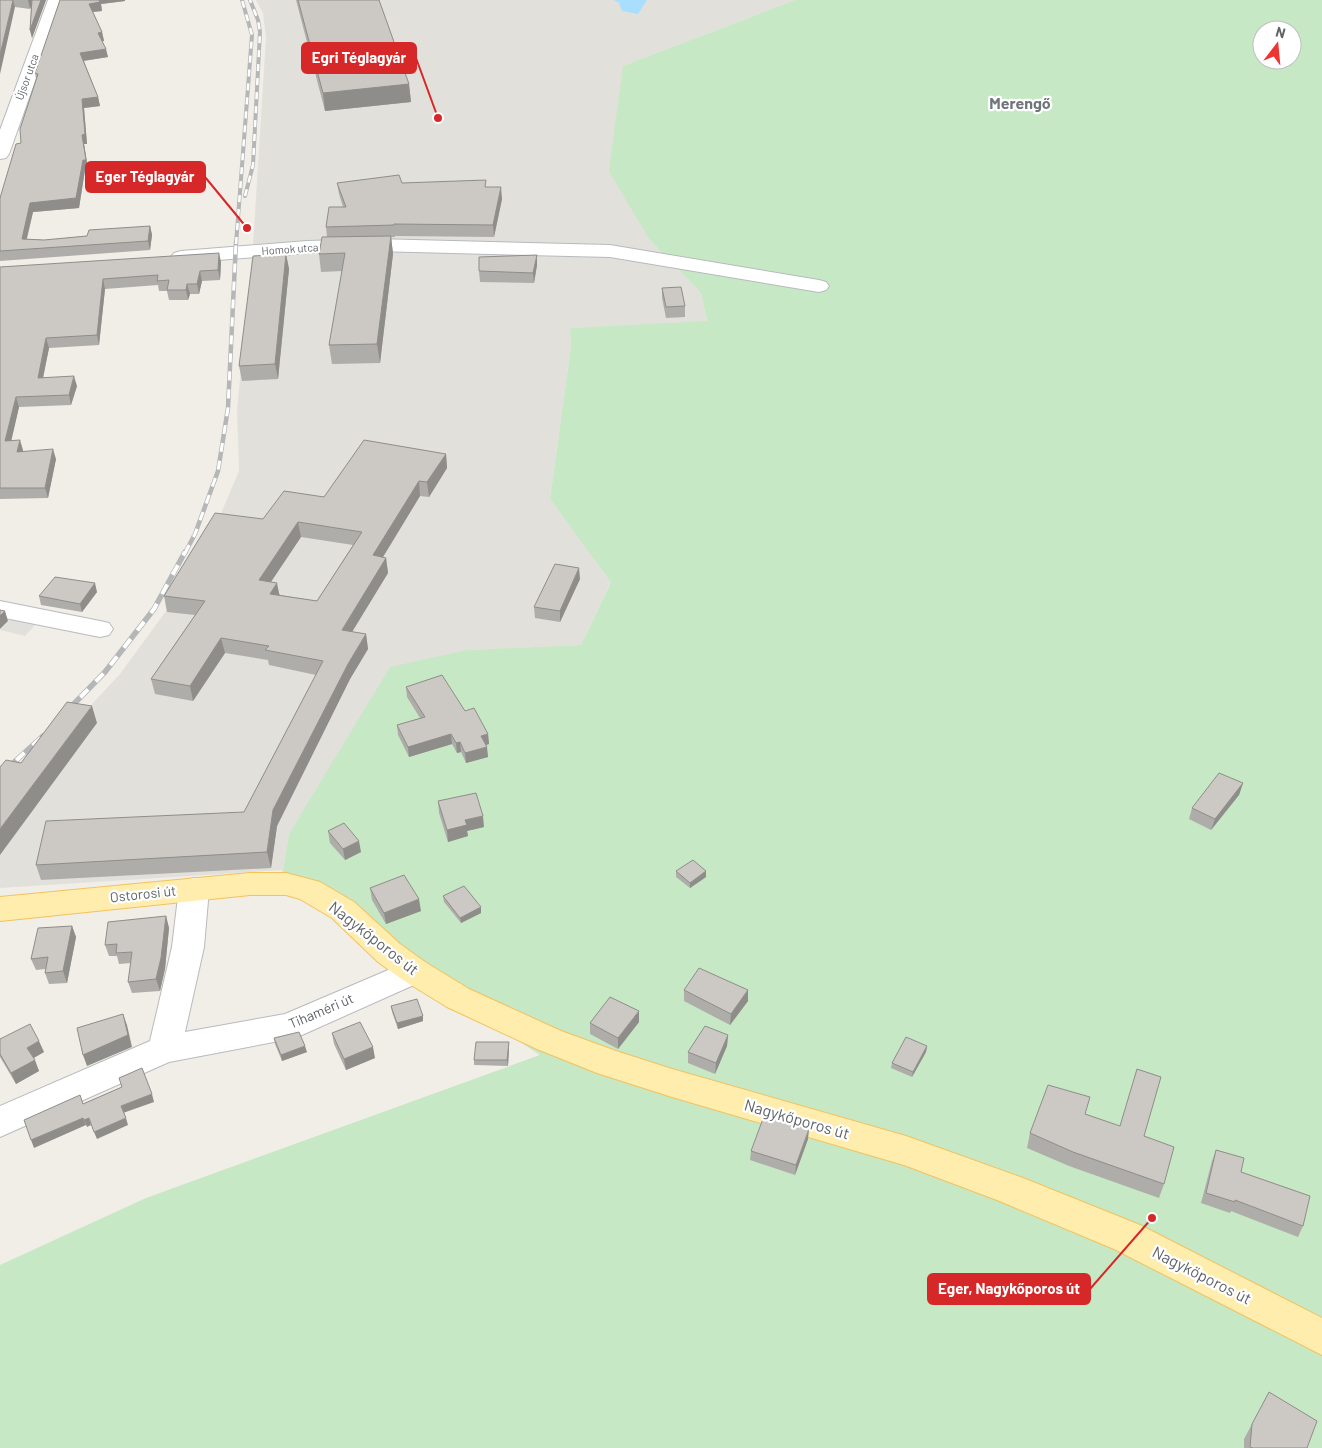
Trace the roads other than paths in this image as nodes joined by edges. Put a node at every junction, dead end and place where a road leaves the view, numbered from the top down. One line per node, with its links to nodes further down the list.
1 (56, 0): 2 (street, Újsor utca)
2 (0, 154)
3 (158, 258): 4 (street, Homok utca)
4 (819, 286)
5 (0, 609): 6 (street)
6 (100, 629)
7 (286, 884): 8 (main road, Ostorosi út); 10 (main road, Nagykőporos út)
8 (194, 889): 9 (main road, Ostorosi út); 11 (street)
9 (0, 909)
10 (414, 971): 11 (street, Tihaméri út); 13 (main road, Nagykőporos út)
11 (165, 1049): 12 (street, Tihaméri út)
12 (0, 1122)
13 (1322, 1337)

